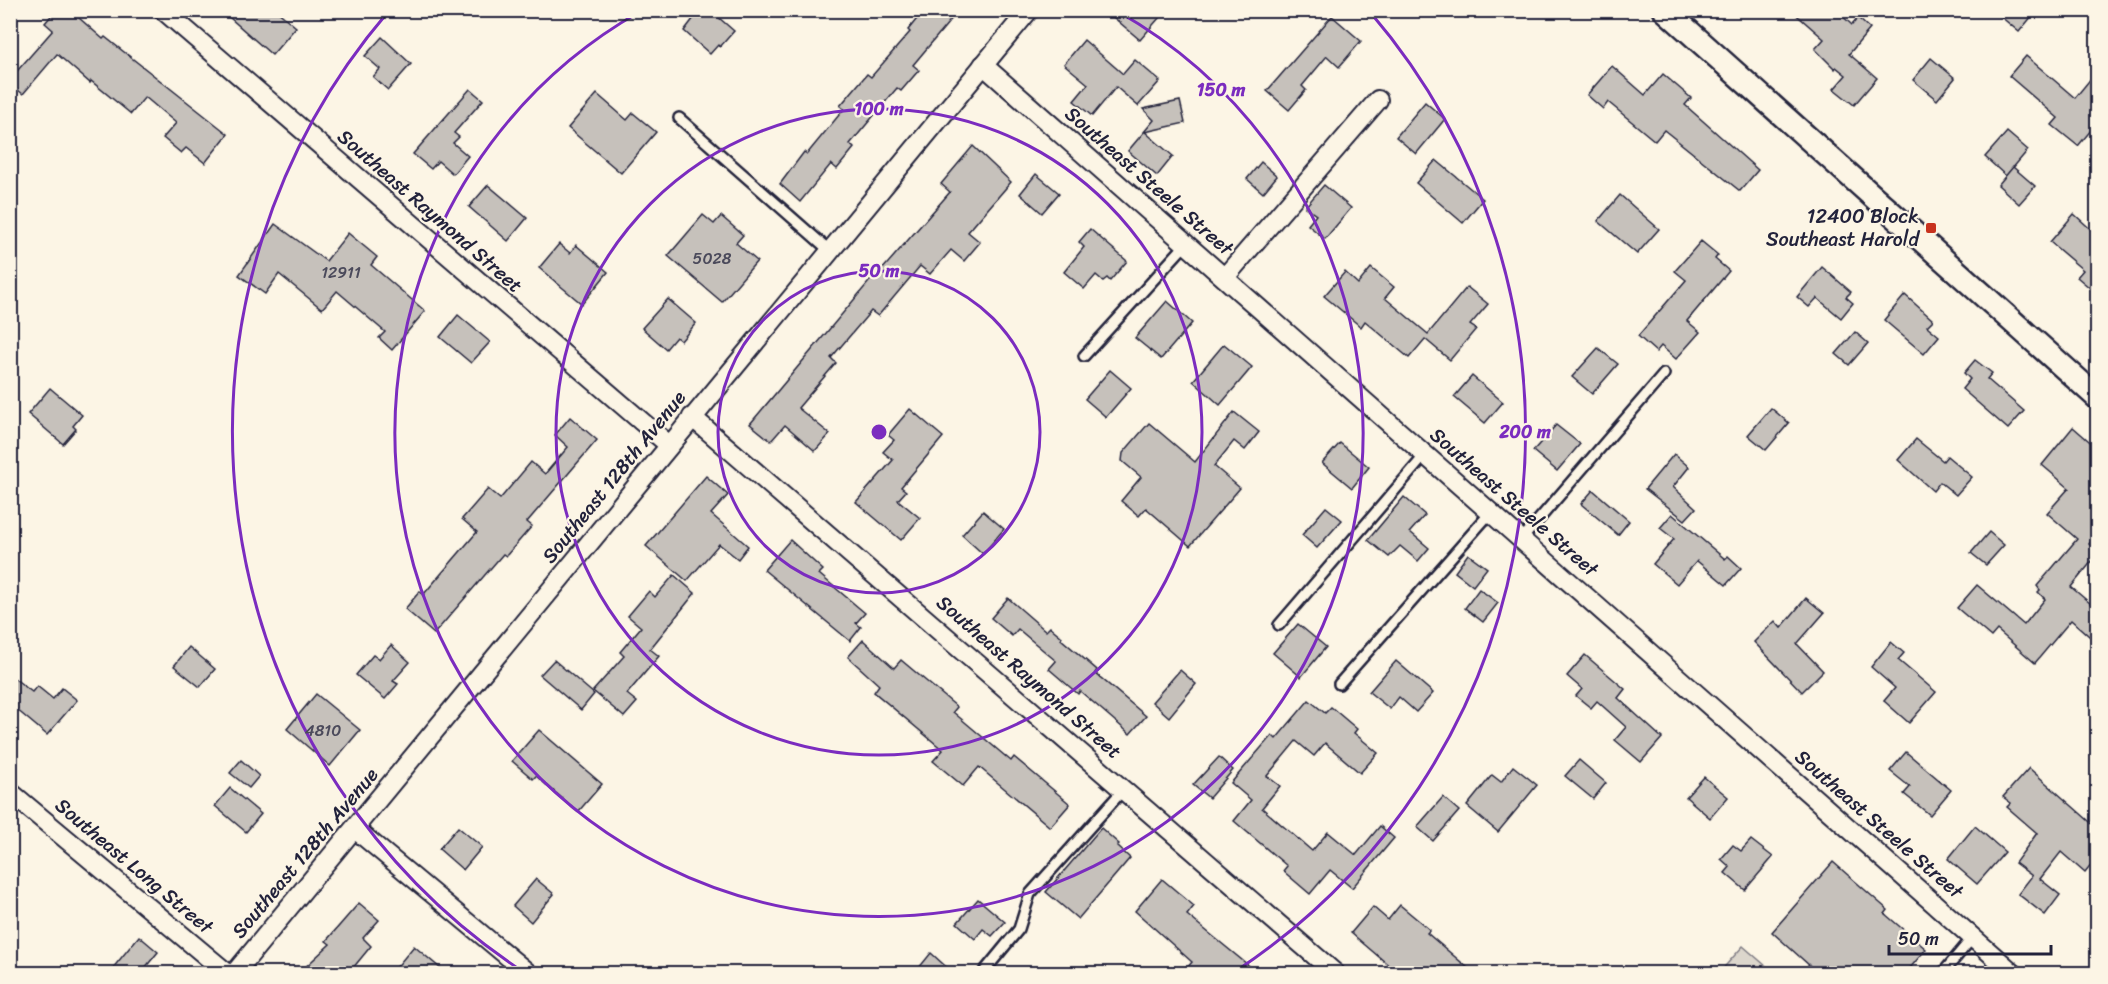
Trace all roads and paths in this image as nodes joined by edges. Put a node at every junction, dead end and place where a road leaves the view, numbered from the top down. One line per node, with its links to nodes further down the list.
1 (163, 10): 14 (street, Southeast Raymond Street)
2 (1029, 10): 4 (street, Southeast 128th Avenue)
3 (1665, 10): 12 (street)
4 (983, 65): 7 (street, Southeast Steele Street); 8 (street, Southeast 128th Avenue)
5 (1378, 100): 9 (street)
6 (679, 118): 8 (lane)
7 (1187, 243): 9 (street, Southeast Steele Street); 10 (lane)
8 (830, 251): 13 (street, Southeast 128th Avenue)
9 (1225, 277): 15 (street, Southeast Steele Street)
10 (1084, 356)
11 (1664, 374): 17 (lane)
12 (2097, 398)
13 (692, 417): 14 (street, Southeast 128th Avenue); 20 (street, Southeast Raymond Street)
14 (669, 445): 22 (street, Southeast 128th Avenue)
15 (1426, 454): 16 (street, Southeast Steele Street); 18 (lane)
16 (1491, 512): 17 (street, Southeast Steele Street); 19 (lane)
17 (1522, 539): 23 (street, Southeast Steele Street)
18 (1279, 625)
19 (1339, 684)
20 (1124, 789): 27 (lane); 28 (street, Southeast Raymond Street)
21 (10, 792): 24 (street, Southeast Long Street)
22 (354, 829): 25 (street, Southeast 128th Avenue); 26 (street)
23 (1973, 937): 29 (lane); 30 (street, Southeast Steele Street)
24 (228, 974)
25 (234, 974)
26 (529, 974)
27 (982, 974)
28 (1336, 974)
29 (1942, 974)
30 (2014, 974)

